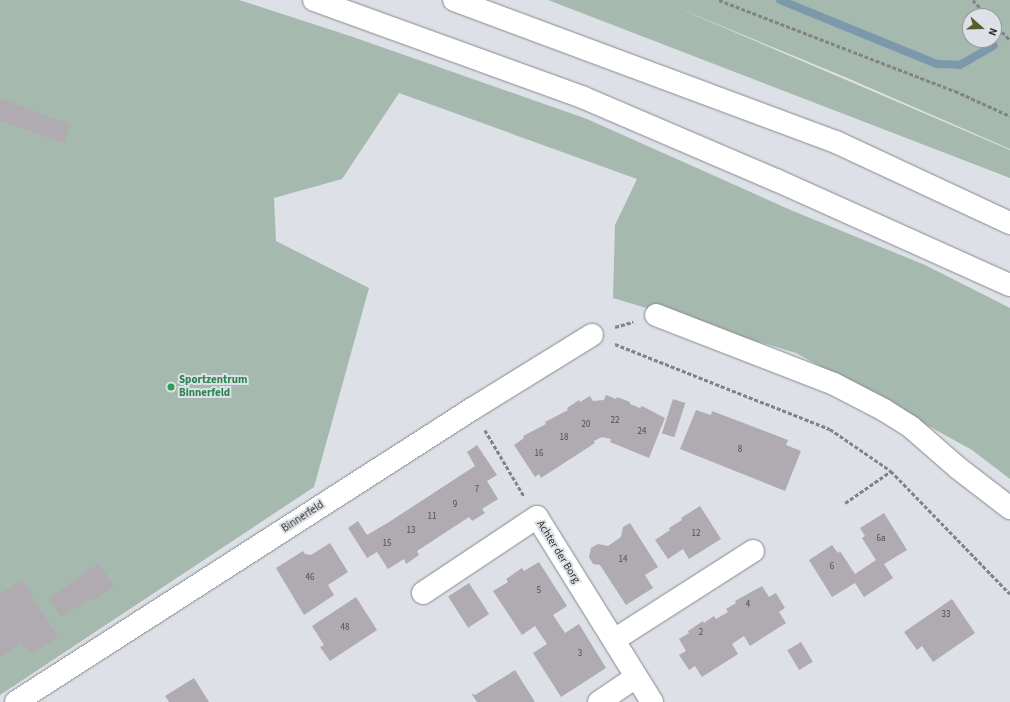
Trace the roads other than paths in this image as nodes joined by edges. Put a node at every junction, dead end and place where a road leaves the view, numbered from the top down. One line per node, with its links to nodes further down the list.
1 (314, 0): 4 (main road)
2 (454, 0): 3 (main road)
3 (1010, 223)
4 (1010, 285)
5 (656, 315): 7 (main road)
6 (592, 335): 12 (main road, Binnerfeld)
7 (1010, 508)
8 (753, 551): 10 (main road)
9 (423, 593): 10 (main road, Achter der Borg)
10 (614, 640): 11 (main road, Achter der Borg)
11 (636, 677): 13 (main road); 14 (main road, Achter der Borg)
12 (16, 702)
13 (599, 702)
14 (652, 702)

